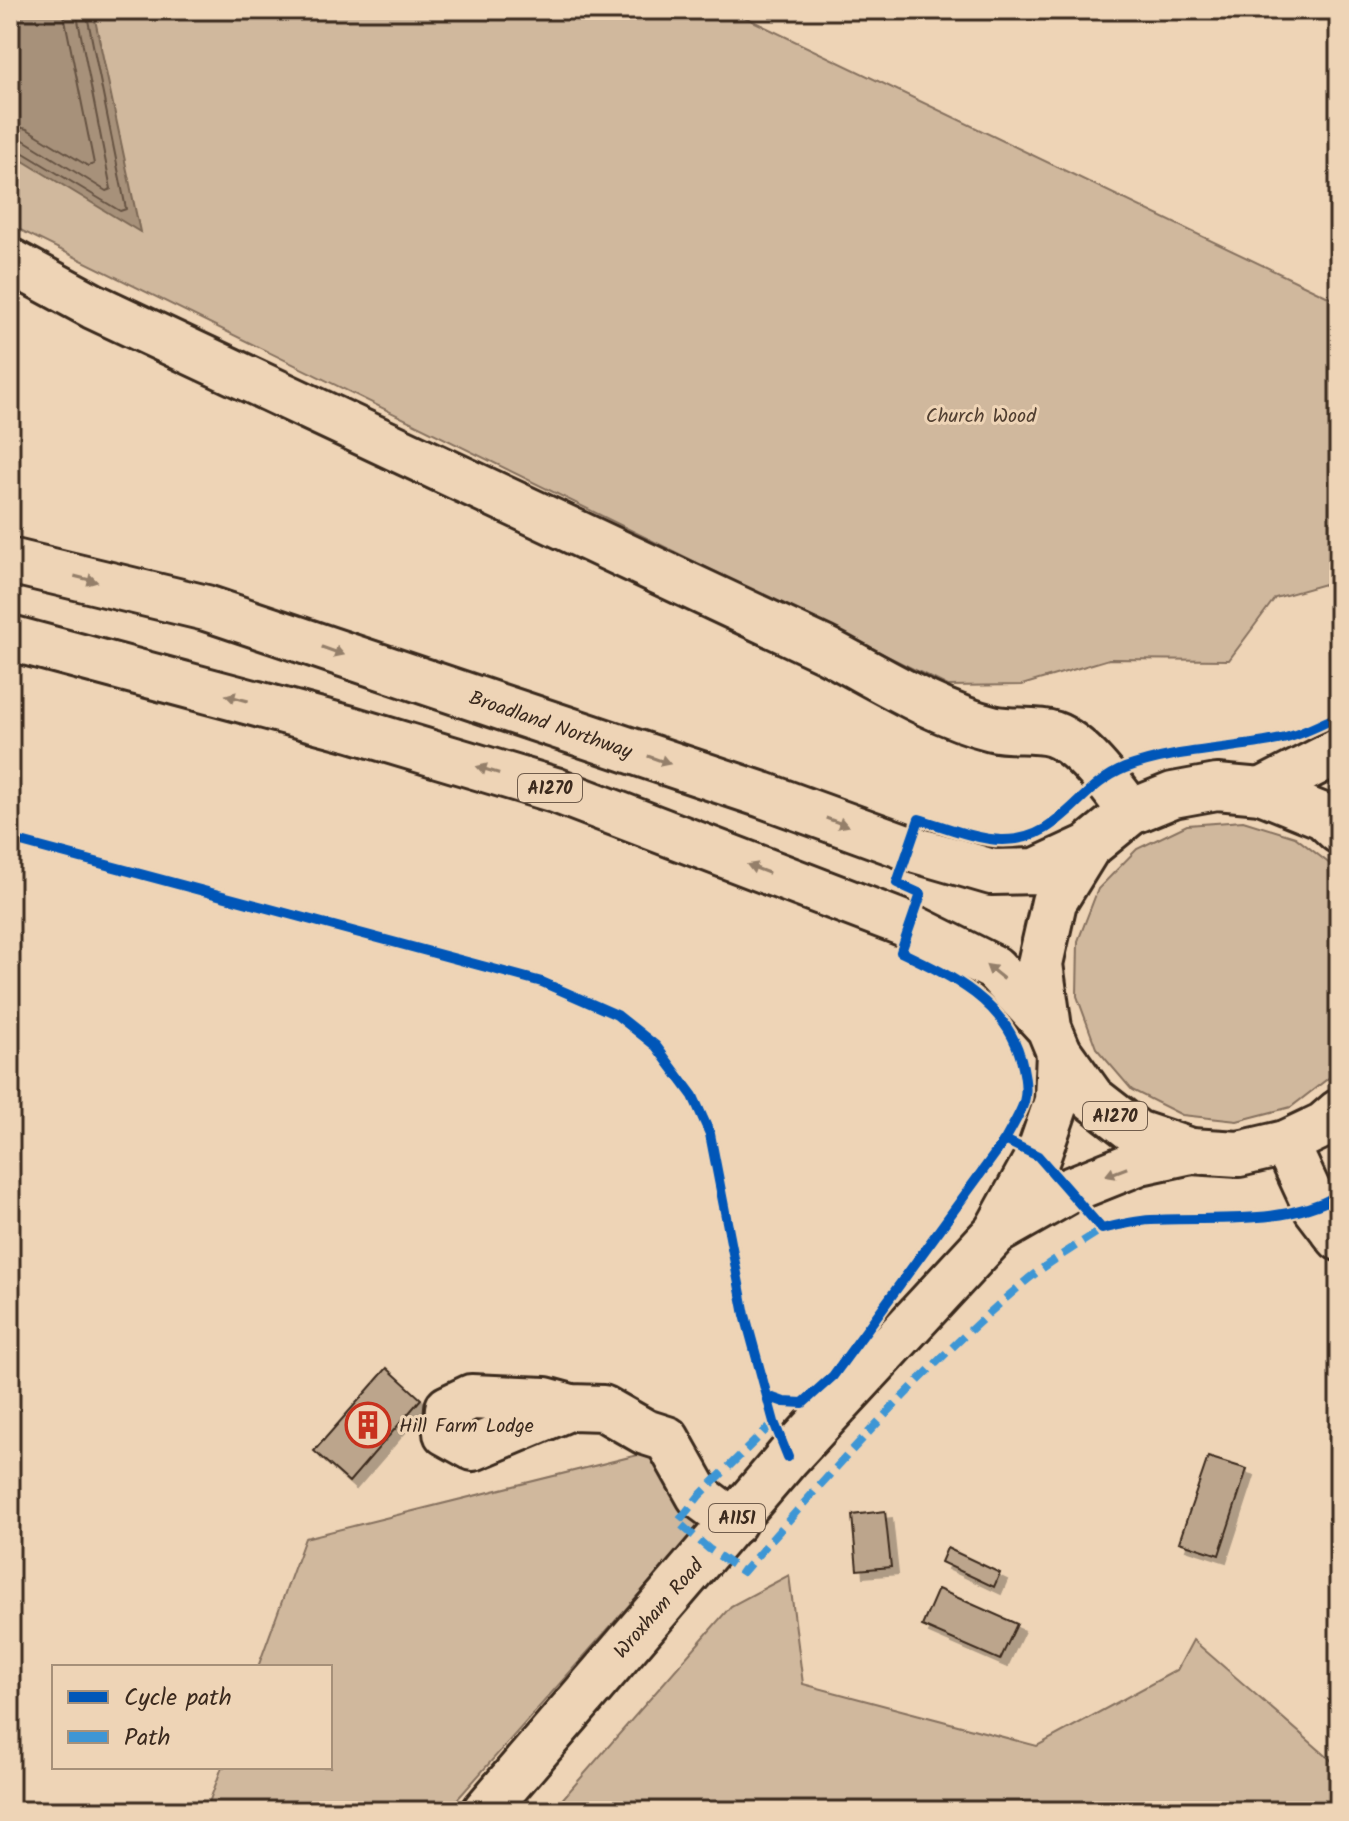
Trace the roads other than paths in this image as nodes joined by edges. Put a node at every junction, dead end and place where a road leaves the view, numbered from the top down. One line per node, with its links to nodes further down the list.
1 (10, 261): 6 (main road)
2 (10, 561): 8 (main road, Broadland Northway / A1270, one-way to 8)
3 (10, 638): 9 (main road, A1270, one-way to 3)
4 (1339, 751): 5 (main road)
5 (1261, 791): 6 (main road, A1270); 7 (main road, A1270)
6 (1131, 812): 8 (main road, A1270)
7 (1339, 831)
8 (1088, 847): 9 (main road, A1270)
9 (1054, 1040): 12 (main road, A1270); 13 (main road, Wroxham Road / A1151)
10 (1339, 1112): 11 (main road, A1270)
11 (1286, 1143): 12 (main road, A1270); 14 (main road)
12 (1191, 1151): 13 (main road, Wroxham Road / A1151, one-way to 13)
13 (996, 1232): 16 (main road, Wroxham Road / A1151)
14 (1339, 1238)
15 (571, 1407): 16 (main road)
16 (734, 1522): 17 (main road, Wroxham Road / A1151)
17 (485, 1811)

